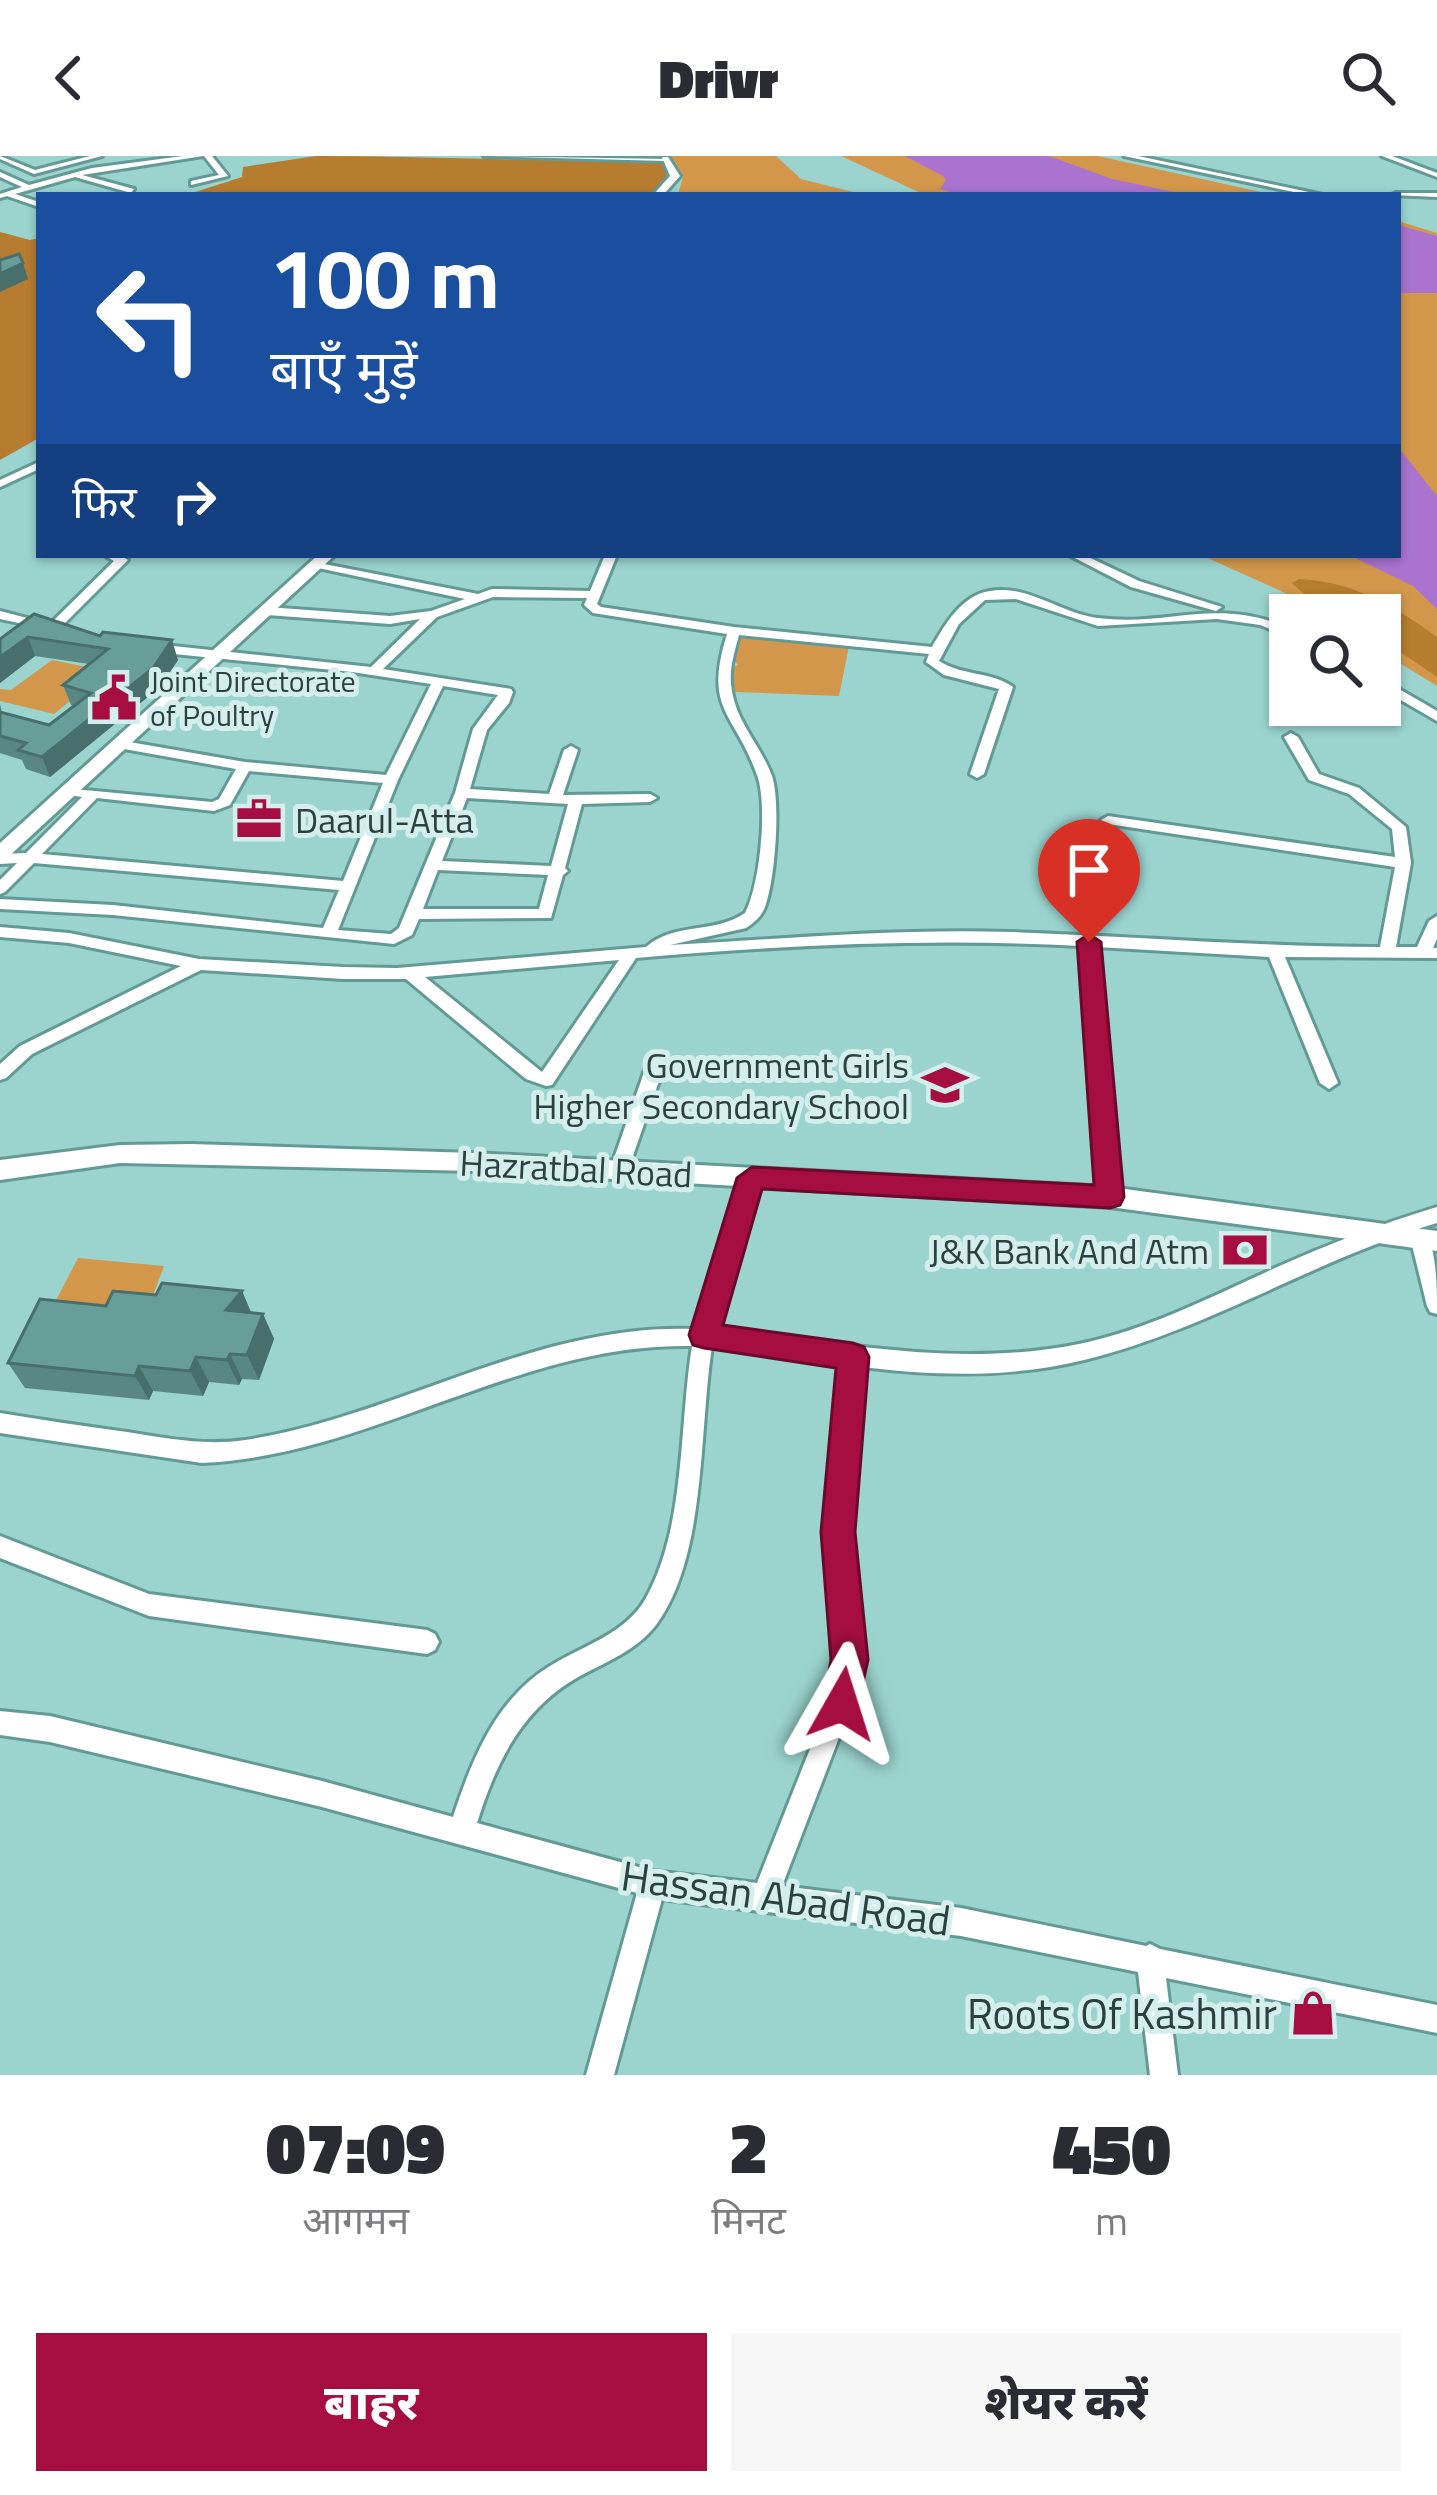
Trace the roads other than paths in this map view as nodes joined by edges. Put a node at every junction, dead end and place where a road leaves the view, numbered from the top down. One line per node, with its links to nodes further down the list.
1 (0, 156): 12 (street)
2 (34, 156): 12 (street)
3 (65, 156): 13 (street)
4 (98, 156): 13 (street)
5 (130, 156): 14 (street)
6 (204, 156): 14 (street); 18 (street)
7 (488, 156): 11 (street)
8 (1128, 156): 22 (street)
9 (1386, 156): 17 (street)
10 (663, 157): 11 (street); 21 (main road)
11 (556, 158)
12 (11, 161): 13 (street)
13 (78, 161)
14 (144, 162): 16 (street)
15 (0, 174): 19 (street)
16 (74, 175): 19 (street); 20 (street)
17 (1437, 175)
18 (194, 183)
19 (29, 188): 23 (street)
20 (131, 191)
21 (661, 192)
22 (1303, 192)
23 (4, 195): 26 (street)
24 (1401, 195): 25 (street)
25 (1437, 195)
26 (36, 204)
27 (36, 466): 28 (street)
28 (0, 484)
29 (117, 558): 40 (street)
30 (610, 558): 33 (street)
31 (1081, 558): 38 (street)
32 (322, 559): 34 (street); 35 (main road)
33 (594, 595): 34 (street); 41 (street)
34 (475, 597): 36 (street)
35 (267, 610): 36 (street); 45 (main road)
36 (433, 614): 46 (street)
37 (0, 615): 40 (street)
38 (1249, 616): 39 (street); 44 (street)
39 (1269, 624)
40 (53, 628): 42 (street)
41 (734, 631): 44 (street); 79 (street)
42 (72, 633)
43 (136, 647): 45 (street)
44 (936, 651): 54 (street)
45 (218, 653): 46 (street); 51 (main road)
46 (373, 672): 47 (street)
47 (438, 683): 55 (street); 57 (street)
48 (1401, 695): 49 (street)
49 (1437, 717)
50 (1291, 737): 65 (street)
51 (118, 744): 53 (street); 56 (main road)
52 (571, 750): 60 (street)
53 (245, 766): 55 (street); 58 (street)
54 (976, 774)
55 (391, 780): 68 (street)
56 (68, 791): 58 (street); 63 (main road)
57 (462, 793): 60 (street); 66 (street)
58 (93, 794): 64 (street)
59 (650, 798): 61 (street)
60 (555, 799): 61 (street)
61 (576, 800): 67 (street)
62 (1108, 820): 65 (street)
63 (0, 857): 64 (street)
64 (30, 858): 68 (street); 69 (street)
65 (1403, 863): 77 (street)
66 (433, 865): 67 (street); 71 (street)
67 (560, 871): 71 (street)
68 (348, 886): 74 (street)
69 (0, 889)
70 (0, 904): 74 (street)
71 (413, 914): 74 (street)
72 (1437, 921): 78 (street)
73 (0, 932): 80 (street)
74 (328, 933)
75 (1089, 942): 76 (street); 79 (street); 88 (street)
76 (1276, 952): 77 (street); 84 (street)
77 (1387, 952): 78 (street)
78 (1430, 952)
79 (640, 953): 81 (street); 81 (street)
80 (199, 964): 81 (street); 83 (street)
81 (410, 973)
82 (656, 1061): 86 (street)
83 (0, 1074)
84 (1329, 1083)
85 (0, 1170): 86 (main road, Hazratbal Road)
86 (619, 1170): 87 (main road, Hazratbal Road)
87 (752, 1178): 88 (main road, Hazratbal Road); 93 (street)
88 (1110, 1197): 90 (main road, Hazratbal Road)
89 (1437, 1215): 90 (street)
90 (1382, 1230): 91 (main road, Hazratbal Road); 94 (street)
91 (1429, 1239): 92 (street)
92 (1437, 1306)
93 (704, 1335): 94 (street); 95 (street); 99 (street)
94 (853, 1357): 101 (street)
95 (0, 1423)
96 (0, 1546): 97 (street)
97 (427, 1642)
98 (0, 1723): 99 (street, Hassan Abad Road)
99 (461, 1832): 100 (street, Hassan Abad Road)
100 (653, 1884): 101 (street, Hassan Abad Road); 104 (street)
101 (765, 1897): 102 (street, Hassan Abad Road)
102 (1150, 1958): 103 (street, Hassan Abad Road); 105 (street)
103 (1437, 2019)
104 (600, 2075)
105 (1164, 2075)

